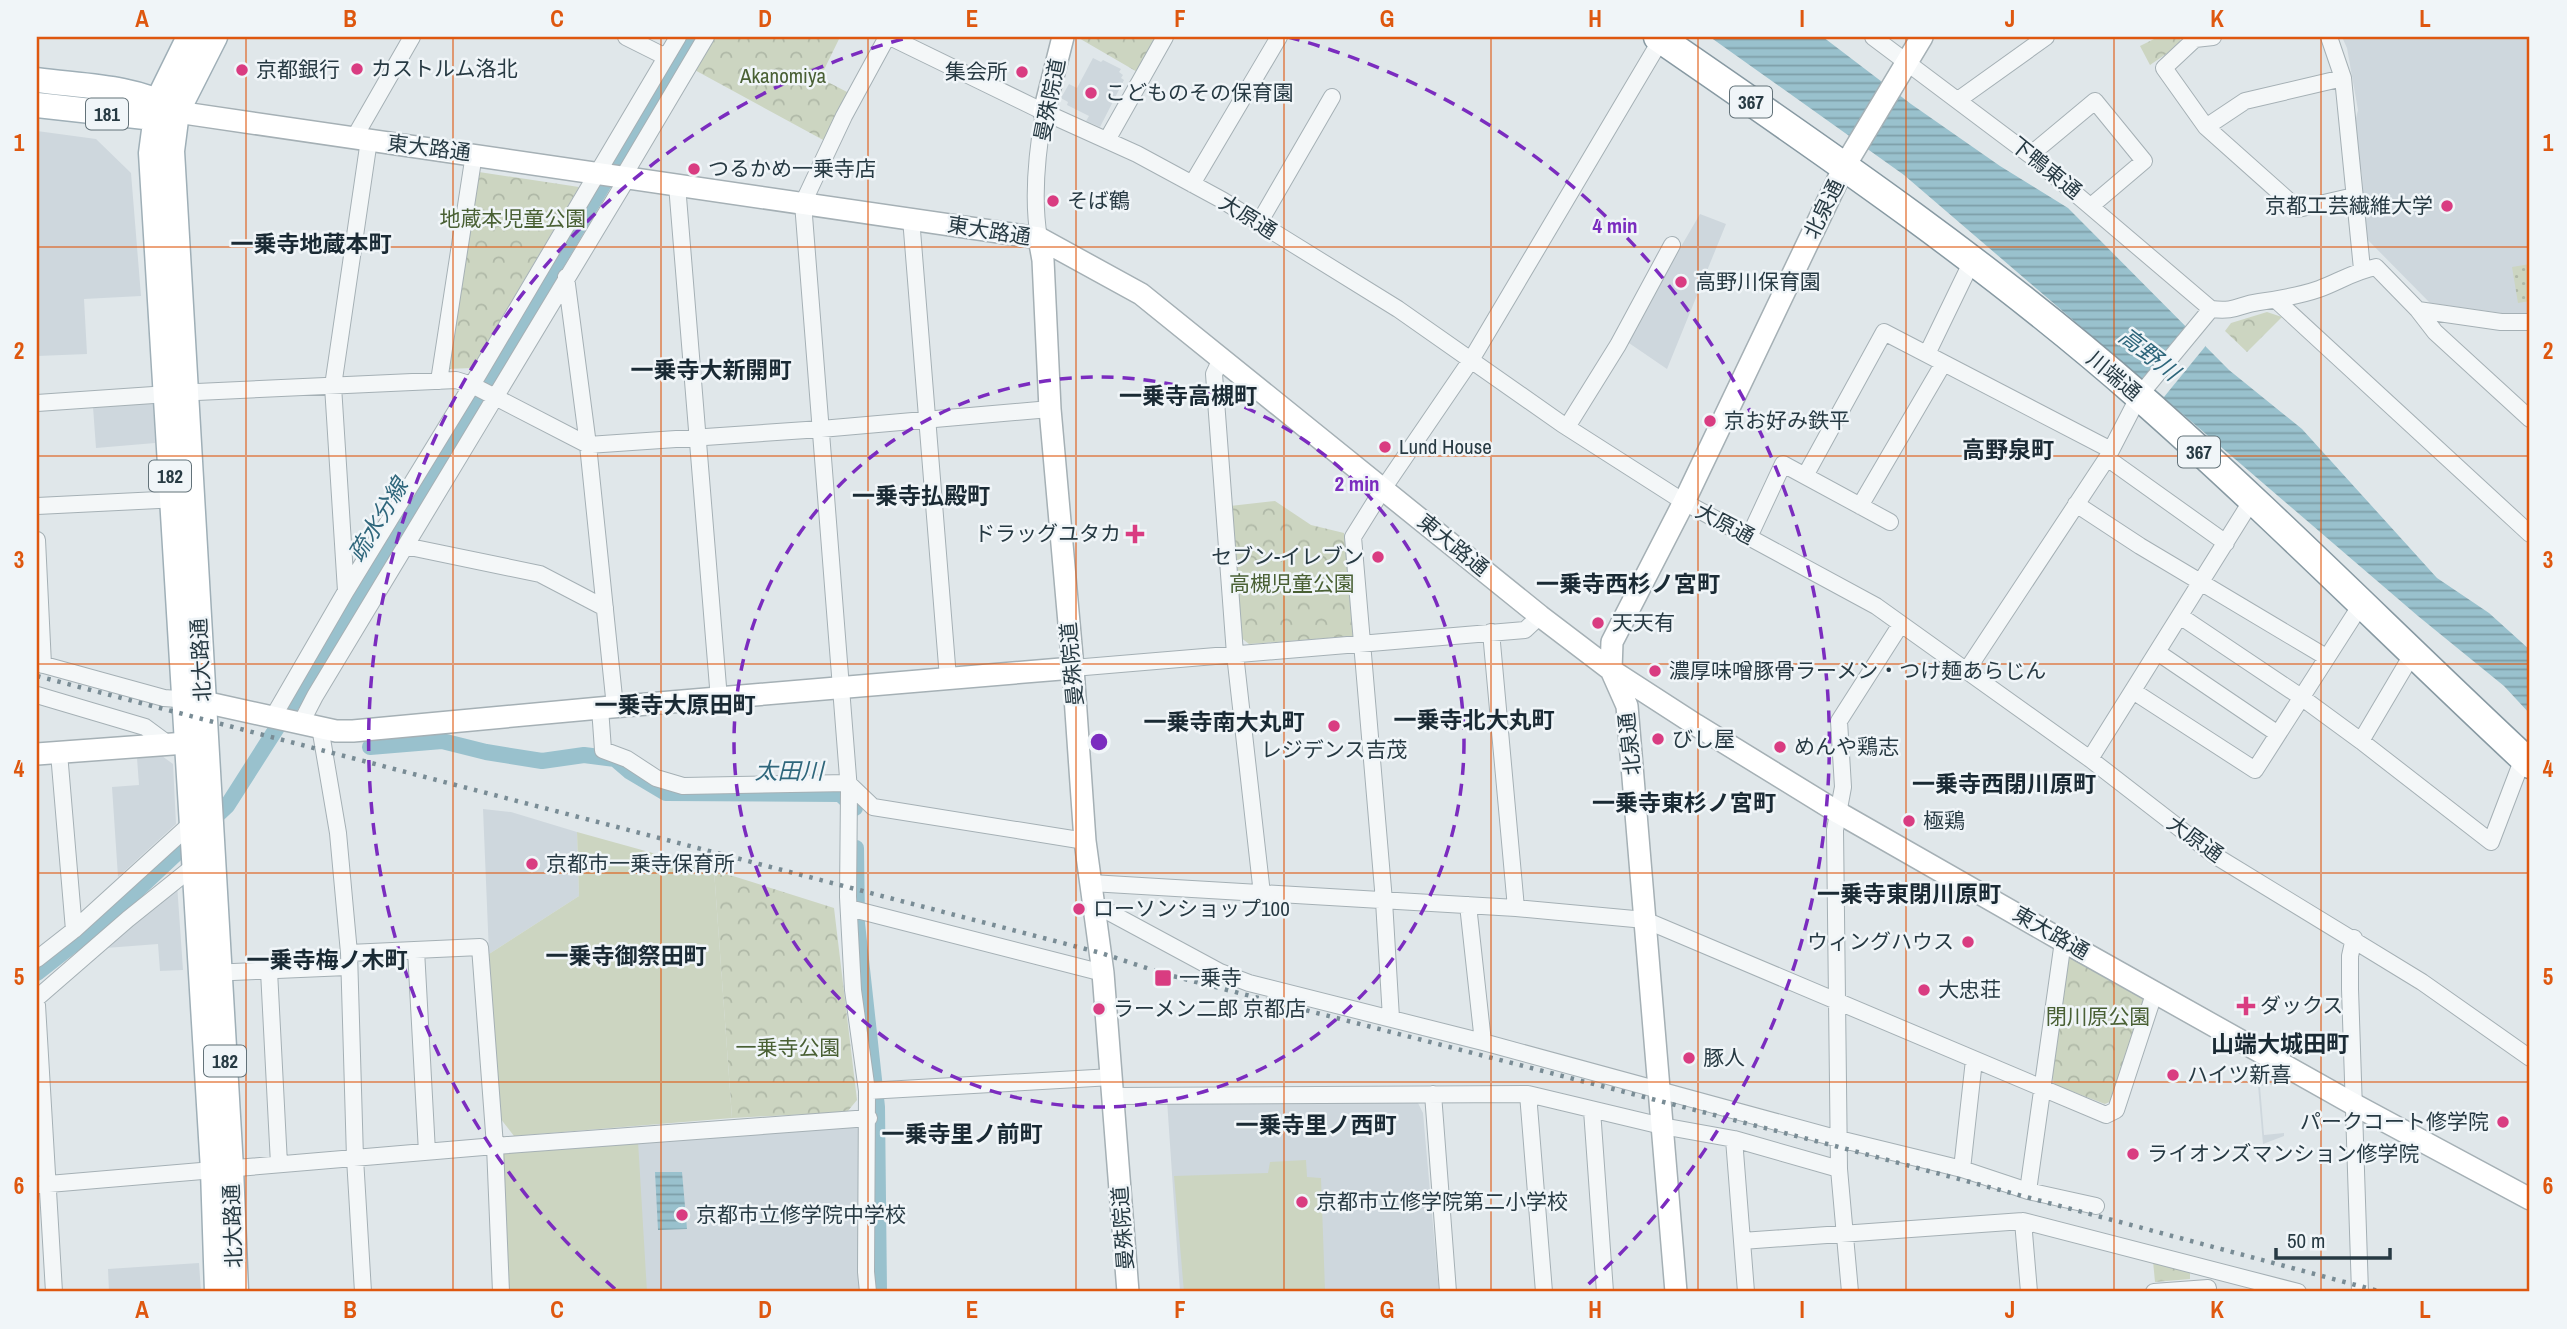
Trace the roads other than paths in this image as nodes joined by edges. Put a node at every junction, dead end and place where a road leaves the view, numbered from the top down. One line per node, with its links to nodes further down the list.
1 (189, 37): 25 (main road, 181)
2 (215, 37): 25 (main road, 北大路通)
3 (412, 37): 28 (street)
4 (625, 37): 18 (street)
5 (678, 37): 18 (street)
6 (706, 37): 33 (street)
7 (889, 37): 26 (street, 大原通); 37 (street)
8 (1063, 37): 26 (street, 曼殊院道)
9 (1165, 37): 29 (street)
10 (1279, 37): 34 (street)
11 (1659, 37): 32 (highway, 川端通 / 367); 52 (street)
12 (1873, 37): 19 (street, 下鴨東通)
13 (1922, 37): 19 (street)
14 (2046, 37): 23 (street)
15 (2213, 37): 17 (street)
16 (2329, 37): 20 (street)
17 (2195, 38): 27 (street)
18 (666, 57): 33 (street)
19 (1903, 67): 23 (street, 下鴨東通); 32 (street, 北泉通)
20 (2343, 78): 27 (street); 36 (street)
21 (37, 80): 25 (main road, 東大路通 / 181)
22 (1332, 97): 40 (street)
23 (1958, 100): 31 (street, 下鴨東通)
24 (37, 105): 25 (main road, 東大路通 / 181)
25 (163, 110): 28 (street, 東大路通); 58 (main road, 北大路通 / 182)
26 (1044, 112): 29 (street, 大原通); 41 (street, 曼殊院道)
27 (2206, 127): 36 (street)
28 (361, 139): 30 (street, 東大路通); 56 (street)
29 (1107, 140): 34 (street, 大原通)
30 (474, 154): 33 (street, 東大路通); 54 (street)
31 (2030, 155): 38 (street, 下鴨東通); 38 (street)
32 (1849, 159): 43 (highway, 川端通 / 367); 73 (street, 北泉通)
33 (615, 176): 35 (street, 東大路通); 45 (street); 55 (street)
34 (1192, 184): 40 (street, 大原通)
35 (677, 185): 37 (street, 東大路通); 66 (street)
36 (2354, 196): 44 (street)
37 (803, 203): 39 (street, 東大路通); 65 (street)
38 (2091, 206): 48 (street, 下鴨東通)
39 (911, 218): 41 (street, 東大路通); 63 (street)
40 (1259, 223): 52 (street, 大原通)
41 (1039, 238): 51 (street, 東大路通); 61 (street, 曼殊院道)
42 (1672, 245): 64 (street)
43 (1972, 261): 50 (street); 57 (highway, 川端通 / 367)
44 (2362, 270): 46 (street); 47 (street)
45 (566, 276): 59 (street); 67 (street)
46 (2277, 301): 48 (street); 78 (street)
47 (2418, 310): 49 (street); 62 (street)
48 (2208, 312): 57 (street)
49 (2530, 322)
50 (1927, 354): 53 (street); 69 (street)
51 (1221, 359): 70 (street, 東大路通); 94 (street)
52 (1471, 360): 64 (street, 大原通); 70 (street)
53 (1943, 364): 68 (street); 76 (street)
54 (439, 381): 55 (street); 56 (street)
55 (472, 385): 59 (street); 84 (street)
56 (333, 386): 58 (street); 84 (street)
57 (2143, 390): 68 (street); 72 (highway, 川端通 / 367)
58 (176, 393): 60 (street); 71 (main road, 北大路通 / 182)
59 (495, 396): 67 (street); 82 (street)
60 (37, 403)
61 (1050, 409): 63 (street); 97 (street, 曼殊院道)
62 (2530, 418)
63 (927, 420): 65 (street); 100 (street)
64 (1567, 427): 73 (street, 大原通)
65 (821, 429): 66 (street); 101 (street)
66 (697, 438): 67 (street); 105 (street)
67 (588, 445): 86 (street)
68 (2109, 454): 74 (street); 81 (street)
69 (1805, 476): 76 (street); 79 (street)
70 (1382, 489): 87 (street, 東大路通); 91 (street)
71 (182, 499): 75 (street); 106 (main road, 北大路通 / 182)
72 (2252, 500): 81 (street); 85 (highway, 川端通 / 367)
73 (1684, 502): 79 (street, 大原通); 98 (street, 北泉通)
74 (2076, 503): 83 (street); 99 (street)
75 (37, 506)
76 (1860, 506): 77 (street)
77 (1890, 522)
78 (2530, 534)
79 (1749, 537): 89 (street, 大原通)
80 (37, 540): 96 (street)
81 (2226, 542): 83 (street)
82 (405, 546): 86 (street); 108 (street)
83 (2202, 581): 88 (street); 95 (street)
84 (346, 591): 108 (street)
85 (2362, 603): 93 (highway, 川端通 / 367); 95 (street)
86 (605, 608): 107 (street)
87 (1540, 616): 90 (street); 98 (street, 東大路通)
88 (2180, 616): 92 (street); 104 (street)
89 (1901, 624): 99 (street, 大原通); 117 (street)
90 (1491, 632): 91 (street); 124 (street)
91 (1363, 643): 94 (street); 122 (street)
92 (2157, 652): 102 (street); 109 (street)
93 (2413, 653): 110 (street); 115 (highway, 川端通 / 367)
94 (1235, 654): 97 (street); 121 (street)
95 (2326, 657): 104 (street)
96 (40, 664): 106 (street)
97 (1073, 668): 100 (street); 119 (street, 曼殊院道)
98 (1611, 670): 117 (street, 東大路通); 126 (street, 北泉通)
99 (1967, 670): 114 (street, 大原通)
100 (948, 678): 101 (street)
101 (840, 687): 105 (street); 116 (street)
102 (2133, 691): 109 (street); 114 (street)
103 (37, 695): 111 (street)
104 (2301, 697): 109 (street); 110 (street)
105 (719, 699): 107 (street)
106 (194, 700): 108 (street); 111 (main road, 北大路通 / 182)
107 (608, 707): 108 (street); 116 (street)
108 (294, 722): 132 (street)
109 (2278, 734)
110 (2361, 741): 115 (street)
111 (186, 744): 112 (street); 118 (main road, 北大路通 / 182)
112 (59, 753): 113 (street); 127 (street)
113 (37, 754)
114 (2090, 759): 128 (street, 大原通)
115 (2526, 760)
116 (849, 793): 119 (street); 125 (street)
117 (1839, 813): 129 (street, 東大路通); 138 (street)
118 (201, 835): 127 (street); 134 (main road, 北大路通 / 182); 137 (street)
119 (1085, 841): 120 (street, 曼殊院道)
120 (1092, 894): 121 (street); 135 (street, 曼殊院道); 140 (street)
121 (1262, 894): 122 (street)
122 (1384, 901): 123 (street); 140 (street)
123 (1468, 905): 124 (street); 141 (street)
124 (1516, 908): 126 (street)
125 (856, 909): 135 (street); 146 (street)
126 (1645, 920): 138 (street); 147 (street, 北泉通)
127 (74, 930): 131 (street)
128 (2354, 938): 142 (street, 大原通); 150 (street)
129 (2063, 941): 136 (street, 東大路通); 145 (street)
130 (416, 950): 132 (street); 156 (street); 157 (street)
131 (37, 959)
132 (348, 960): 133 (street); 158 (street)
133 (269, 971): 134 (street); 159 (street)
134 (210, 973): 160 (main road, 北大路通 / 182)
135 (1103, 973): 144 (street, 曼殊院道)
136 (2155, 991): 145 (street); 150 (street, 東大路通)
137 (37, 998)
138 (1838, 1002): 143 (street); 155 (street)
139 (37, 1005): 163 (street)
140 (1391, 1018): 141 (street)
141 (1483, 1042): 147 (street)
142 (2530, 1058)
143 (1974, 1060): 145 (street); 162 (street)
144 (1113, 1086): 146 (street); 148 (street); 178 (street, 曼殊院道)
145 (2042, 1089): 164 (street)
146 (872, 1091): 152 (street)
147 (1660, 1092): 153 (street, 北泉通); 155 (street)
148 (1433, 1094): 149 (street); 179 (street)
149 (1528, 1094): 151 (street); 180 (street)
150 (2355, 1105): 165 (street, 東大路通); 188 (street)
151 (1592, 1110): 153 (street); 181 (street)
152 (869, 1118): 156 (street); 177 (street)
153 (1662, 1126): 154 (street); 182 (street, 北泉通)
154 (1734, 1139): 161 (street); 169 (street)
155 (1839, 1139): 161 (street); 162 (street)
156 (495, 1146): 157 (street); 176 (street)
157 (427, 1152): 158 (street)
158 (355, 1158): 159 (street); 175 (street)
159 (279, 1164): 160 (street)
160 (222, 1169): 163 (street); 173 (main road, 北大路通 / 182); 174 (main road, 北大路通 / 182)
161 (1839, 1169): 168 (street)
162 (1962, 1169): 164 (street)
163 (42, 1185): 172 (street)
164 (2028, 1191): 166 (street)
165 (2530, 1199)
166 (2096, 1206)
167 (2023, 1221): 168 (street); 170 (street); 185 (street)
168 (1845, 1233): 169 (street); 184 (street)
169 (1742, 1241): 183 (street)
170 (2213, 1271): 171 (street); 187 (street)
171 (2208, 1290): 186 (street)
172 (54, 1292)
173 (217, 1292)
174 (236, 1292)
175 (363, 1292)
176 (501, 1292)
177 (868, 1292)
178 (1128, 1292)
179 (1448, 1292)
180 (1544, 1292)
181 (1605, 1292)
182 (1676, 1292)
183 (1746, 1292)
184 (1850, 1292)
185 (2029, 1292)
186 (2154, 1292)
187 (2298, 1292)
188 (2360, 1292)

